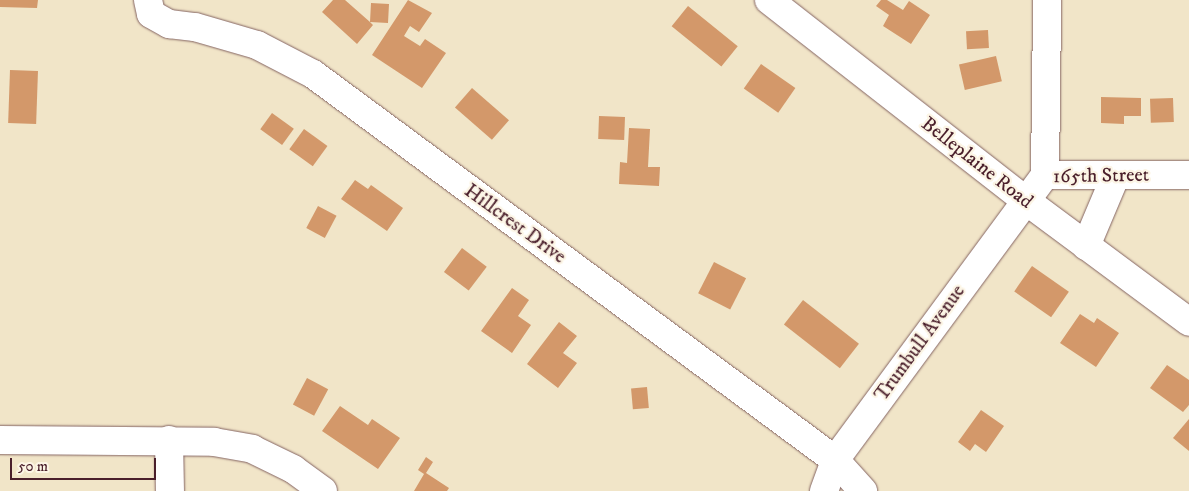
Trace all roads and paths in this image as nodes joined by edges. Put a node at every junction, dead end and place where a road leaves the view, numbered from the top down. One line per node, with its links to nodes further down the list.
1 (148, 0): 12 (street, Hillcrest Drive)
2 (769, 0): 7 (street, Belleplaine Road)
3 (1047, 0): 4 (street)
4 (1045, 174): 5 (street, 165th Street); 7 (street, 165th Street)
5 (1116, 175): 6 (street, 165th Street); 8 (street)
6 (1189, 175)
7 (1025, 200): 8 (street, Belleplaine Road); 12 (street, Trumbull Avenue)
8 (1086, 246): 9 (street, Belleplaine Road)
9 (1189, 322)
10 (0, 440): 11 (street)
11 (169, 440): 13 (street); 14 (street)
12 (835, 460): 15 (street, Trumbull Avenue); 16 (street, Hillcrest Drive)
13 (170, 491)
14 (323, 491)
15 (824, 491)
16 (863, 491)

